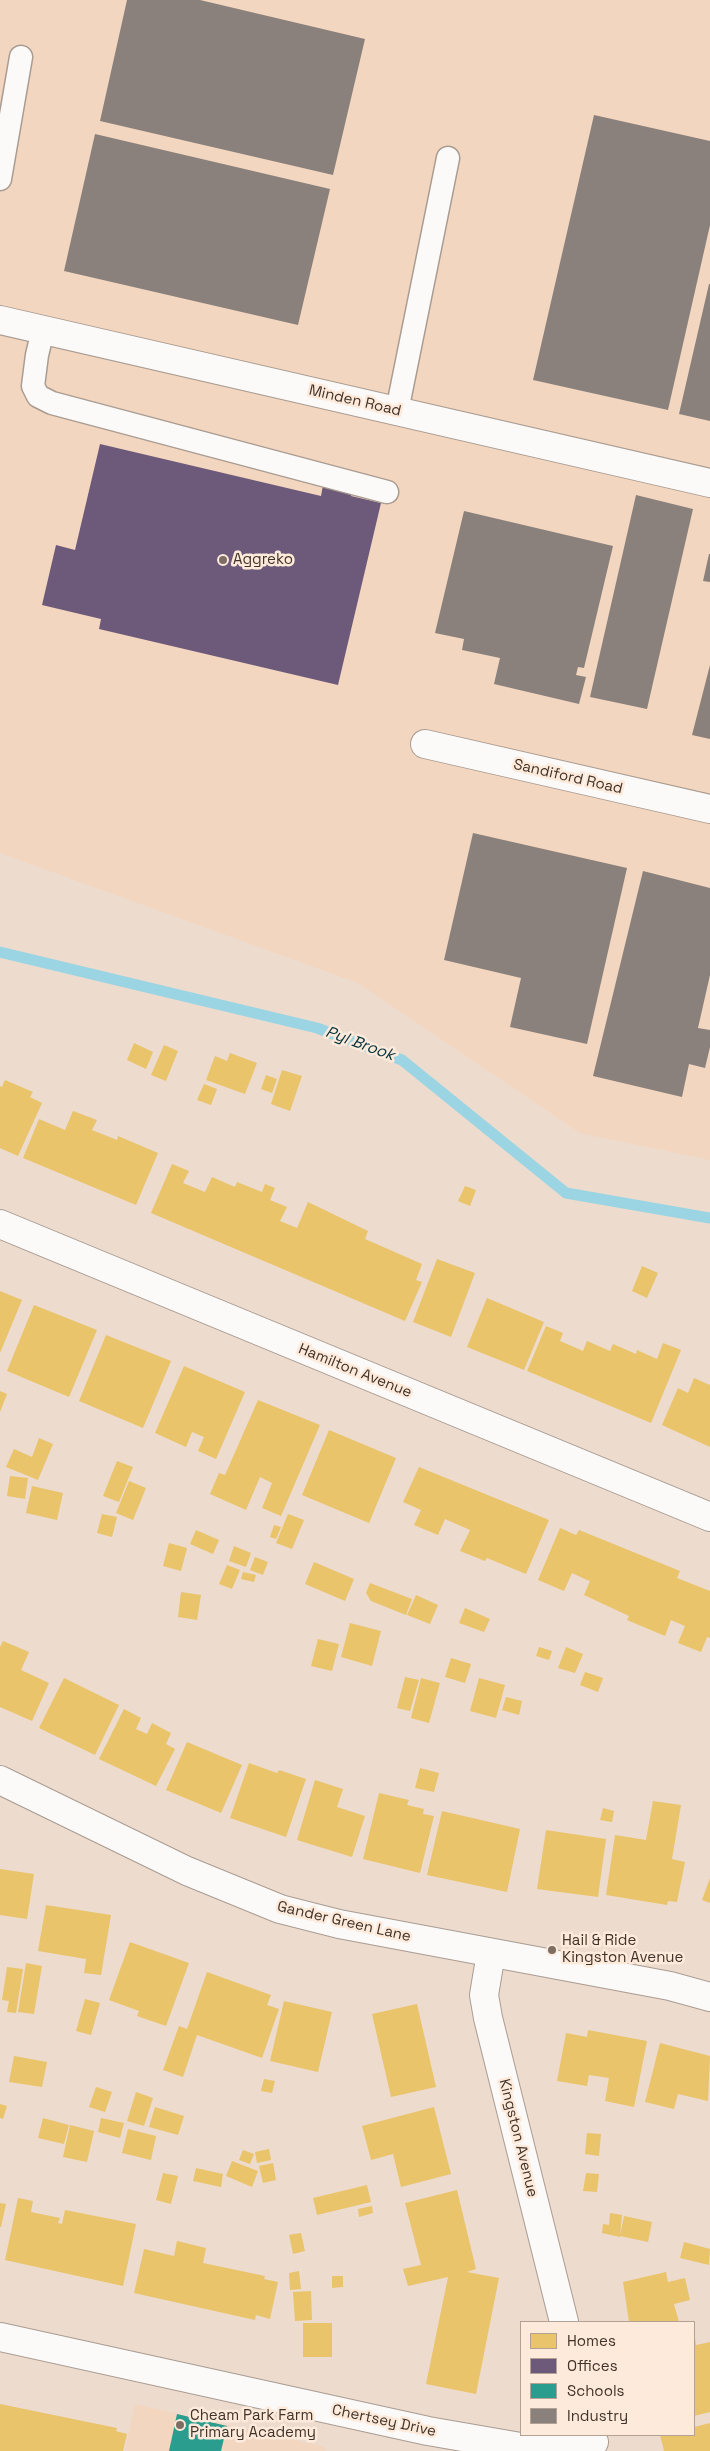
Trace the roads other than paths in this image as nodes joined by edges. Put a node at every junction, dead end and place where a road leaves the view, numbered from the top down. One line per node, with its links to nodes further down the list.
1 (20, 57): 3 (lane)
2 (448, 158): 6 (lane)
3 (0, 179)
4 (0, 320): 5 (street, Minden Road)
5 (43, 330): 6 (street, Minden Road); 8 (lane)
6 (397, 411): 7 (street, Minden Road)
7 (710, 483)
8 (387, 492)
9 (425, 744): 10 (street, Sandiford Road)
10 (710, 809)
11 (0, 1224): 12 (street, Hamilton Avenue)
12 (710, 1517)
13 (0, 1780): 14 (street, Gander Green Lane)
14 (491, 1953): 15 (street, Gander Green Lane); 16 (street, Kingston Avenue)
15 (710, 1997)
16 (564, 2321)
17 (0, 2337): 18 (street, Chertsey Drive)
18 (594, 2443)

